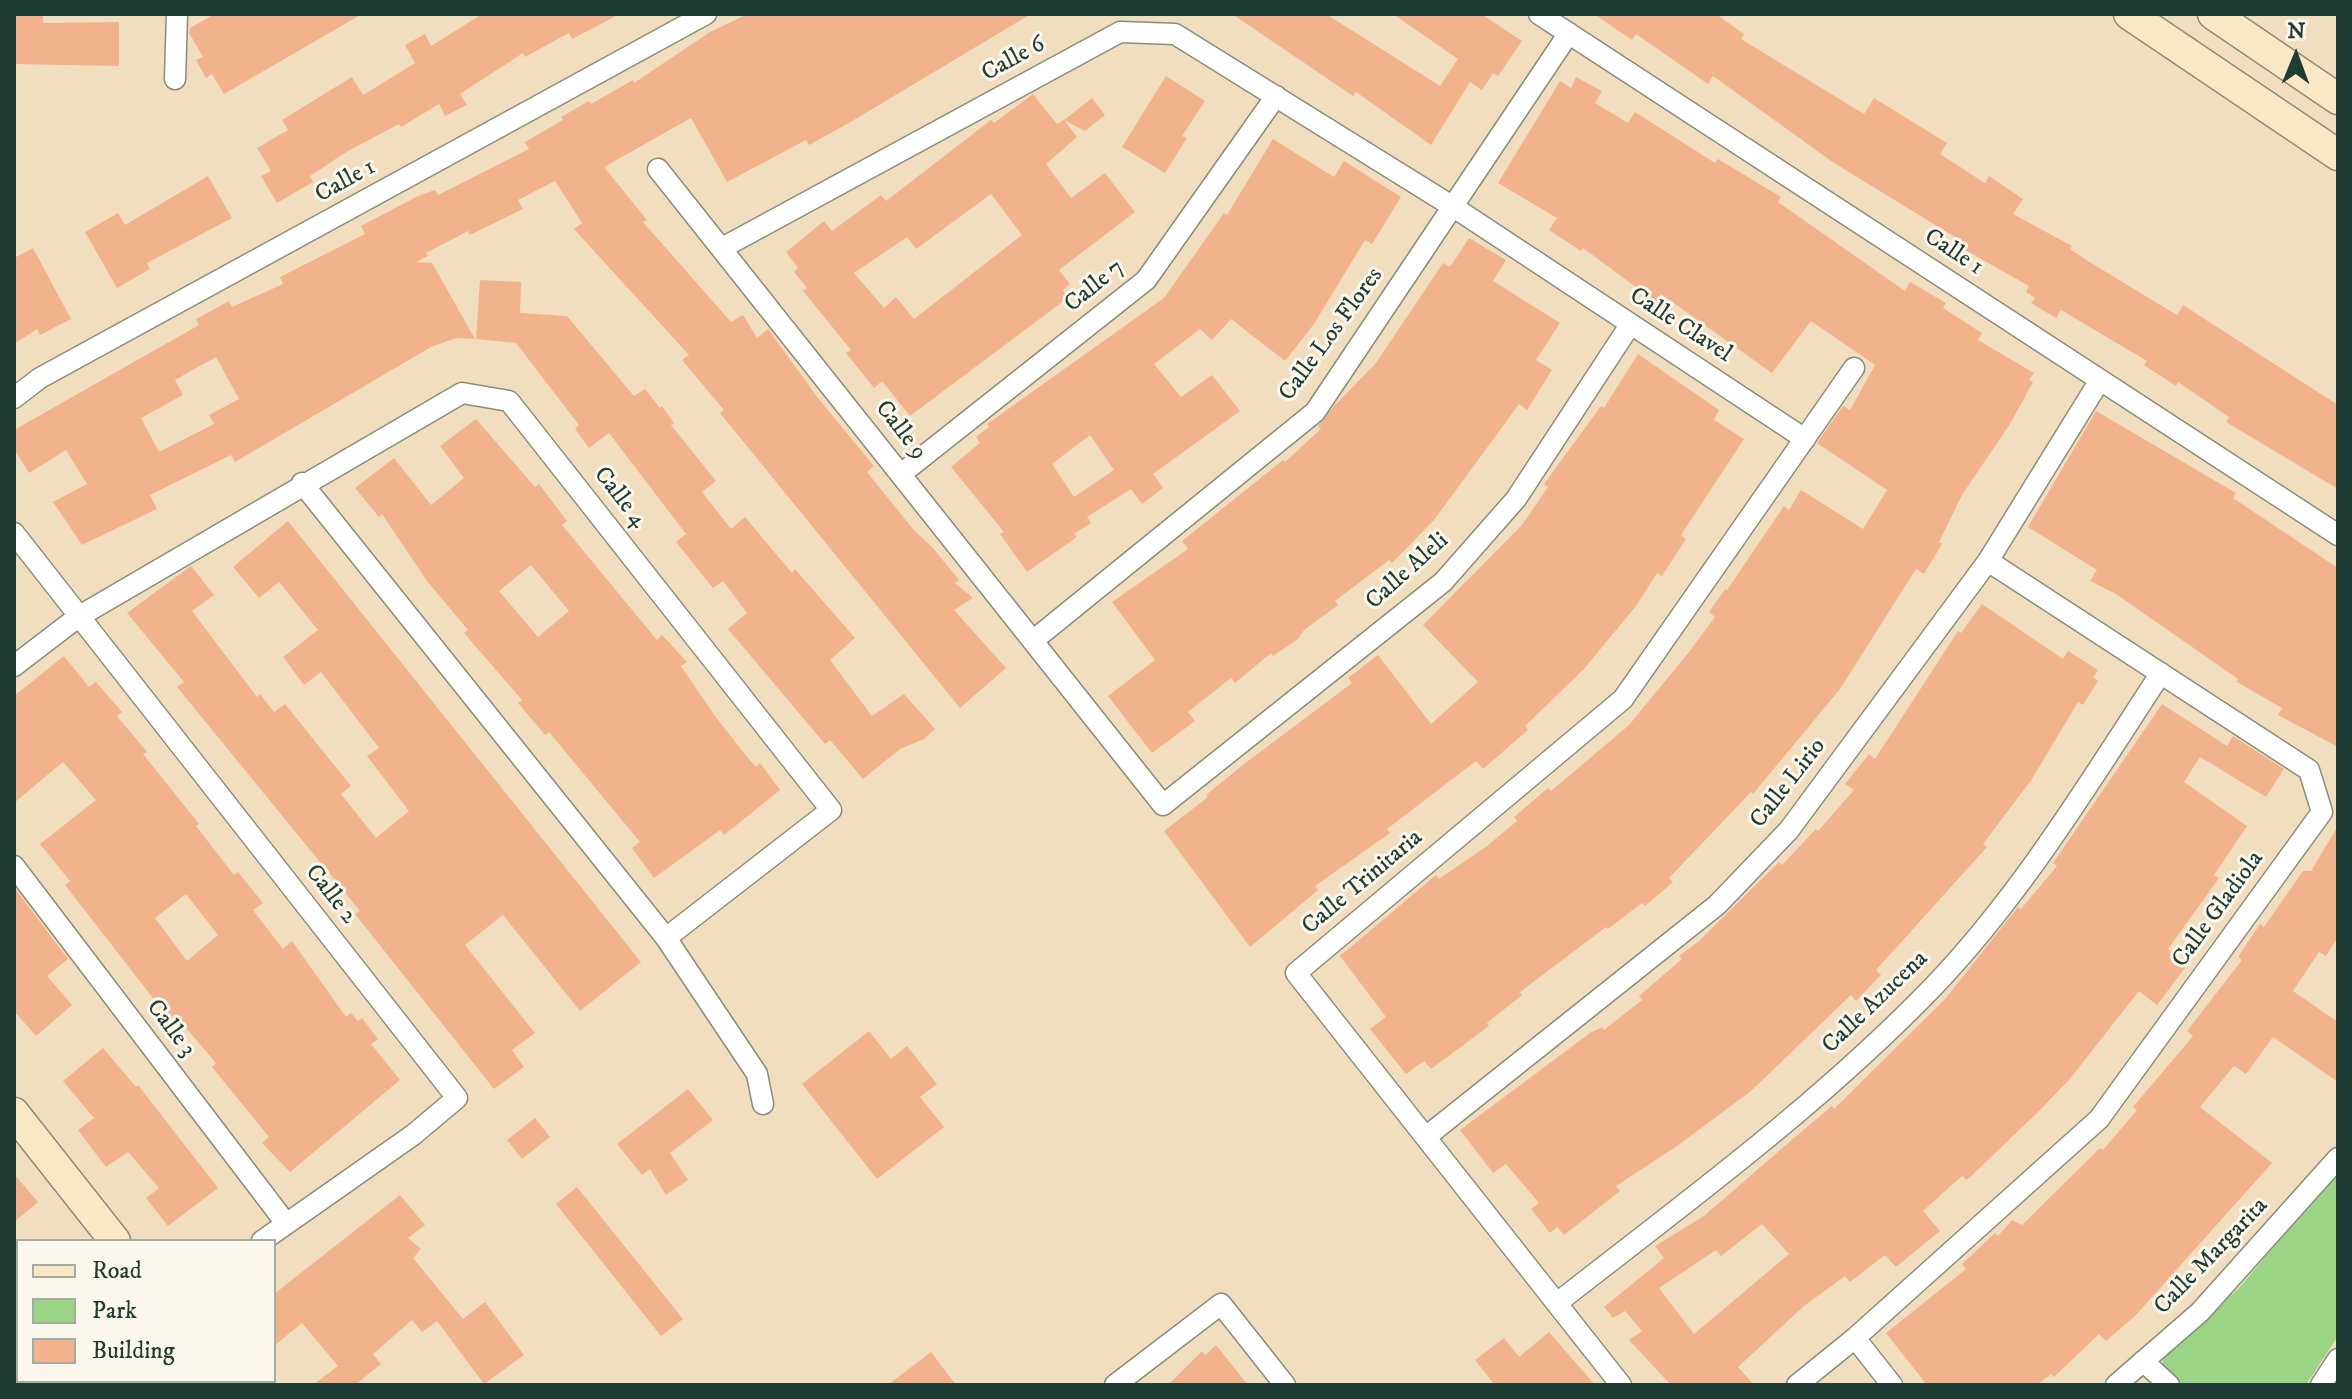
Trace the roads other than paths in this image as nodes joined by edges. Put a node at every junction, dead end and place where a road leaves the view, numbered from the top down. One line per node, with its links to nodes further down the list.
1 (177, 14): 7 (street)
2 (706, 14): 17 (street, Calle 1)
3 (1539, 14): 6 (street, Calle 1)
4 (2129, 14): 10 (main road)
5 (2213, 14): 9 (main road)
6 (1569, 33): 12 (street, Calle Los Flores); 16 (street, Calle 1)
7 (175, 79)
8 (1276, 96): 12 (street, Calle 6); 13 (street, Calle 6); 19 (street, Calle 7)
9 (2338, 99)
10 (2338, 155)
11 (658, 169): 13 (street, Calle 9)
12 (1455, 208): 14 (street, Calle Clavel); 25 (street, Calle Los Flores)
13 (722, 248): 19 (street, Calle 9)
14 (1630, 325): 18 (street, Calle Clavel); 28 (street, Calle Aleli)
15 (1854, 368): 18 (street)
16 (2100, 380): 22 (street, Calle 1); 23 (street, Calle Lirio)
17 (14, 398)
18 (1805, 439): 33 (street, Calle Trinitaria)
19 (901, 474): 25 (street, Calle 9)
20 (302, 483): 24 (street, Calle 4); 30 (street); 30 (street, Calle 4)
21 (14, 533): 24 (street, Calle 2)
22 (2338, 535)
23 (1988, 561): 27 (street, Calle Gladiola); 33 (street, Calle Lirio)
24 (78, 617): 26 (street); 35 (street, Calle 2)
25 (1035, 639): 28 (street, Calle 9)
26 (14, 666)
27 (2161, 673): 38 (street, Calle Azucena); 39 (street, Calle Gladiola)
28 (1163, 805)
29 (14, 866): 35 (street, Calle 3)
30 (666, 938): 31 (street)
31 (763, 1104)
32 (14, 1113): 36 (main road)
33 (1427, 1136): 38 (street, Calle Trinitaria)
34 (2338, 1158): 41 (street, Calle Margarita)
35 (285, 1222): 37 (street, Calle 2)
36 (113, 1239)
37 (264, 1239)
38 (1557, 1303): 44 (street, Calle Trinitaria)
39 (1855, 1338): 45 (street); 46 (street)
40 (2338, 1359): 49 (street)
41 (2143, 1361): 47 (street, Calle Margarita); 48 (street)
42 (1115, 1385): 43 (street)
43 (1285, 1385)
44 (1621, 1385)
45 (1797, 1385)
46 (1892, 1385)
47 (2116, 1385)
48 (2169, 1385)
49 (2321, 1385)

